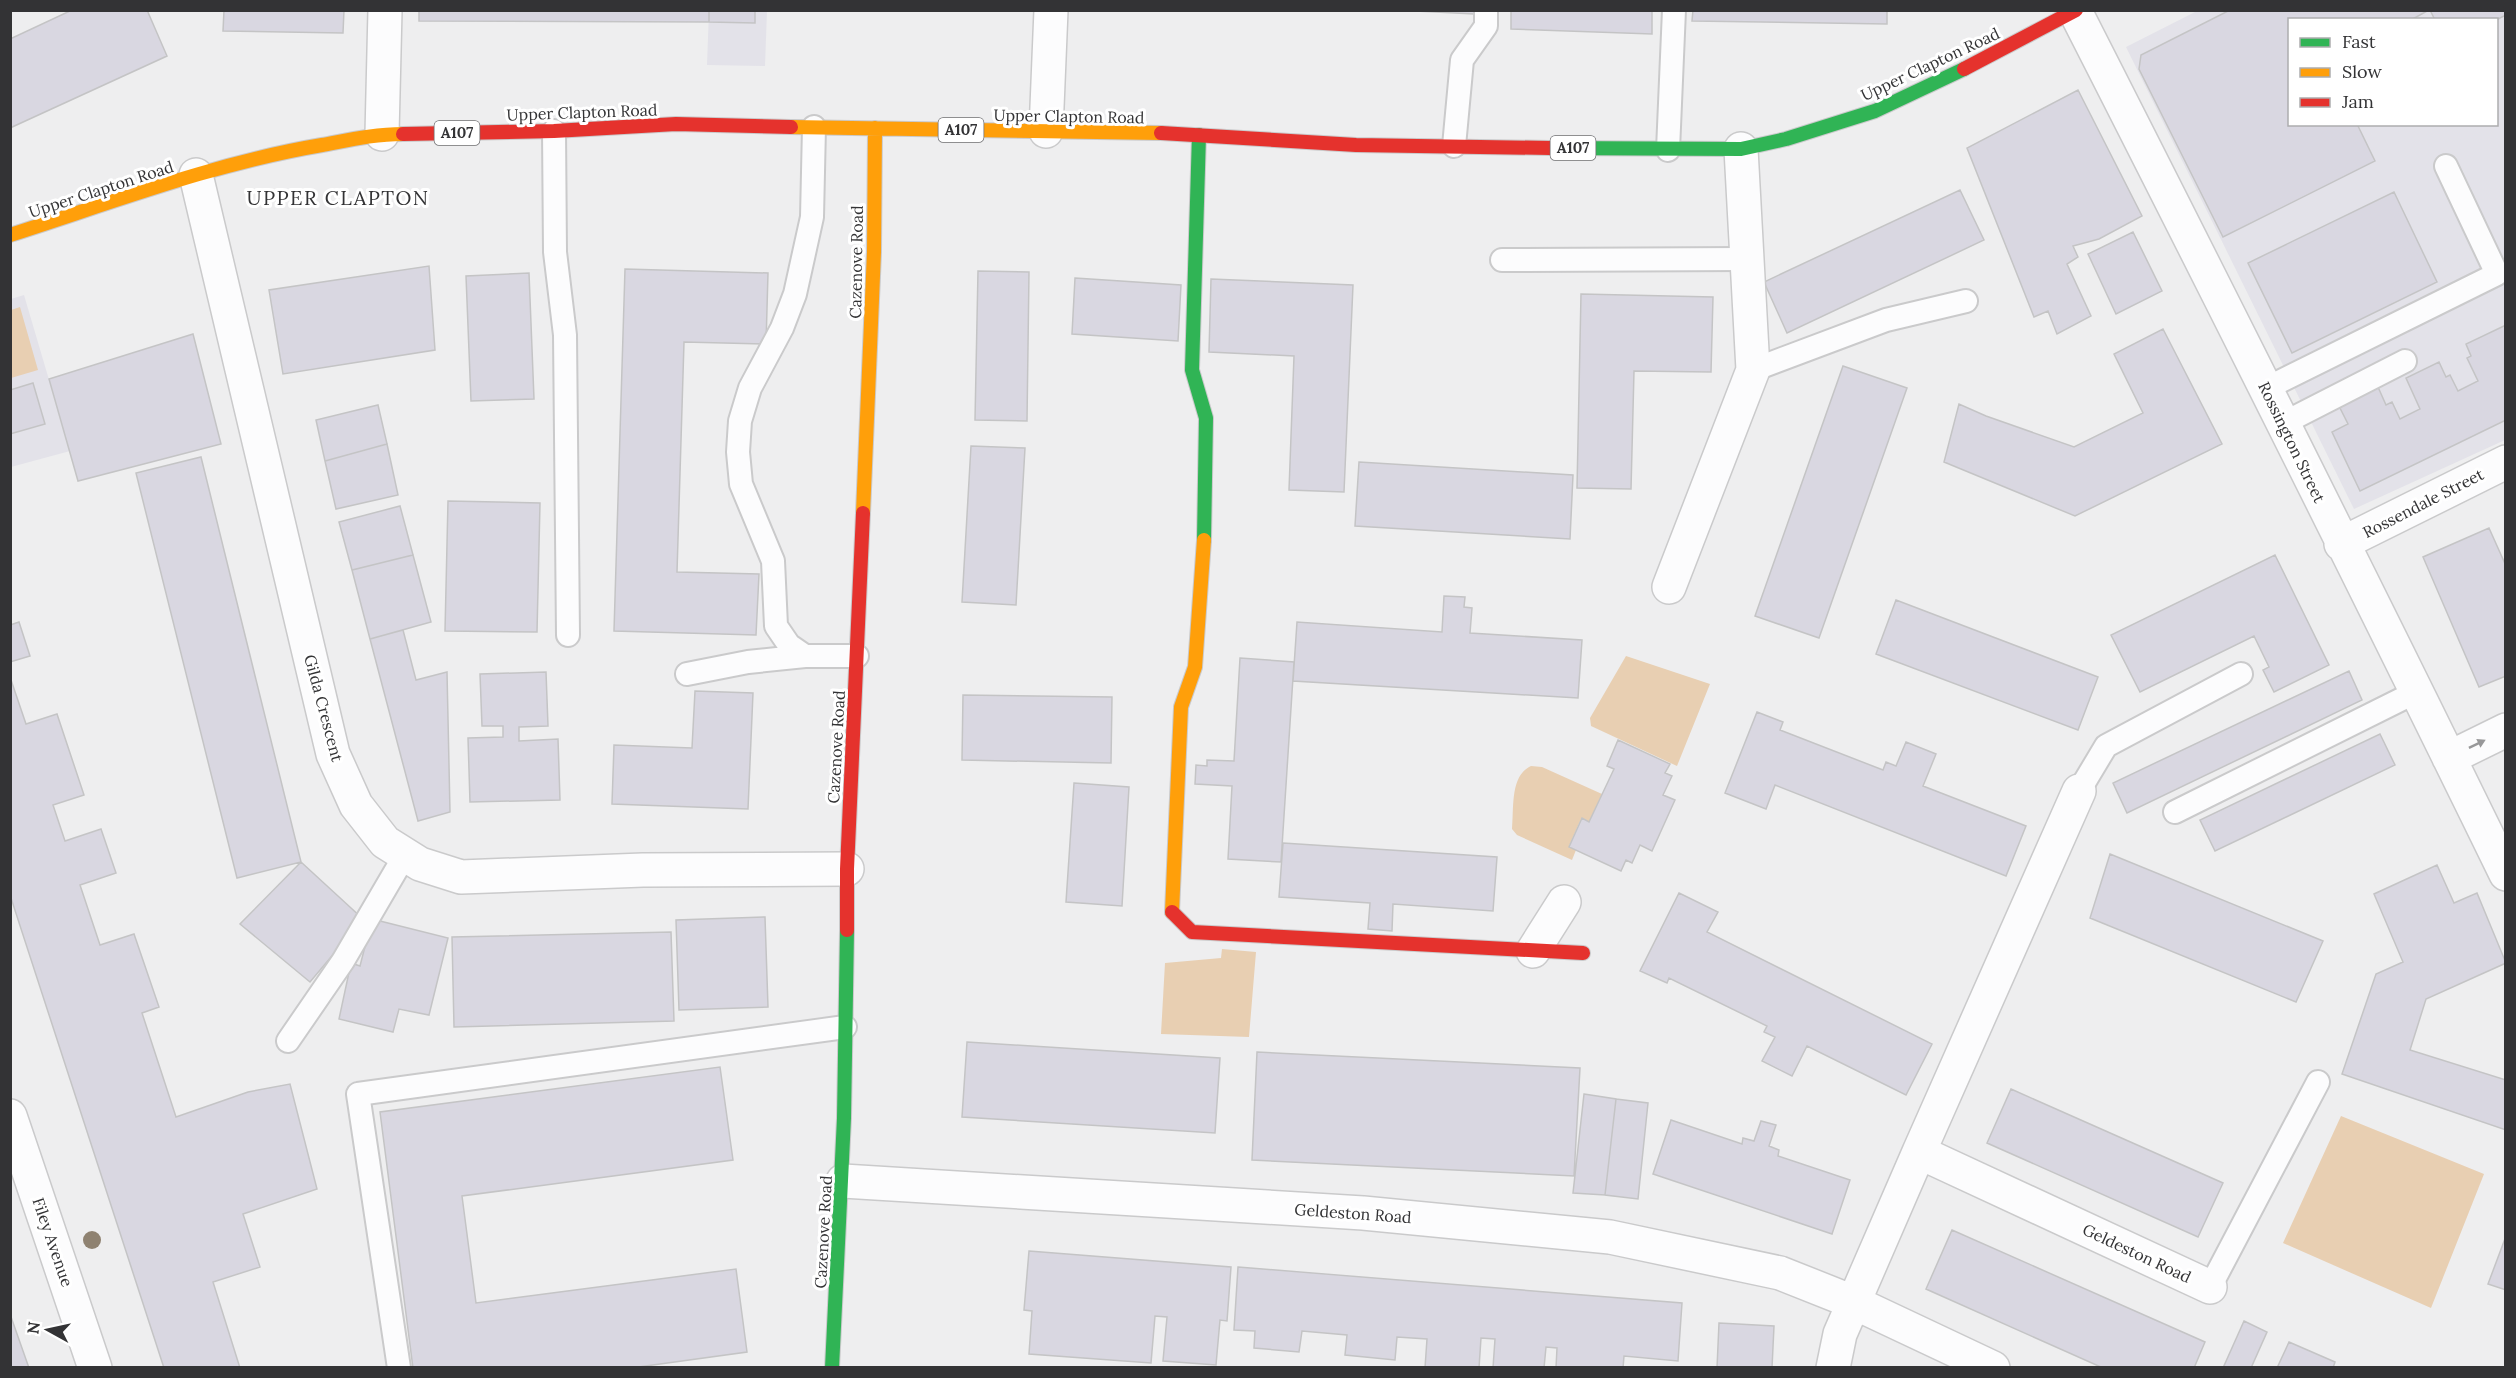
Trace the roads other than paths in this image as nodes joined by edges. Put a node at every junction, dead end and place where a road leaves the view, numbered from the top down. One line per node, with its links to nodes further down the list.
1 (385, 10): 10 (street)
2 (1051, 10): 9 (street)
3 (1486, 10): 12 (lane)
4 (1674, 10): 14 (lane)
5 (2076, 11): 13 (main road, Upper Clapton Road / A107); 23 (street, Rossington Street)
6 (814, 127): 7 (main road, Upper Clapton Road / A107); 8 (main road, Upper Clapton Road / A107); 29 (lane)
7 (875, 128): 9 (main road, Upper Clapton Road / A107); 30 (main road, Cazenove Road)
8 (554, 131): 10 (main road, Upper Clapton Road / A107); 28 (lane)
9 (1046, 131): 11 (main road, Upper Clapton Road / A107)
10 (382, 134): 16 (main road, Upper Clapton Road / A107)
11 (1199, 135): 12 (main road, Upper Clapton Road / A107); 42 (main road)
12 (1454, 146): 14 (main road, Upper Clapton Road / A107)
13 (1741, 149): 14 (main road, Upper Clapton Road / A107); 18 (street)
14 (1668, 150)
15 (2446, 166): 23 (lane)
16 (196, 175): 17 (main road, Upper Clapton Road / A107); 38 (street, Gilda Crescent)
17 (10, 236)
18 (1745, 259): 19 (lane); 22 (street)
19 (1502, 260)
20 (1966, 301): 22 (lane)
21 (2405, 361): 24 (lane)
22 (1753, 370): 27 (street)
23 (2267, 388): 24 (street, Rossington Street)
24 (2284, 423): 26 (street, Rossington Street)
25 (2505, 462): 26 (street, Rossendale Street)
26 (2341, 544): 33 (street, Rossington Street)
27 (1669, 587)
28 (568, 635)
29 (805, 656): 30 (lane); 31 (lane)
30 (857, 656): 39 (main road, Cazenove Road)
31 (687, 674)
32 (2241, 674): 36 (lane)
33 (2416, 692): 35 (street, Rossington Street); 37 (lane)
34 (2505, 730): 35 (street, one-way to 34)
35 (2449, 758): 40 (street, Rossington Street)
36 (2079, 791): 48 (street)
37 (2175, 812)
38 (405, 855): 39 (street, Gilda Crescent); 45 (lane)
39 (847, 868): 44 (main road, Cazenove Road)
40 (2505, 874)
41 (1564, 902): 42 (street)
42 (1533, 951): 43 (main road)
43 (1583, 953)
44 (845, 1027): 49 (main road, Cazenove Road); 53 (lane)
45 (288, 1041)
46 (2318, 1082): 50 (lane, Geldeston Road)
47 (10, 1116): 52 (street, Filey Avenue)
48 (1919, 1152): 50 (street, Geldeston Road); 51 (street)
49 (843, 1181): 51 (street, Geldeston Road); 54 (main road, Cazenove Road)
50 (2210, 1287)
51 (1853, 1302): 55 (street); 56 (street, Geldeston Road)
52 (95, 1368)
53 (399, 1368)
54 (832, 1368)
55 (1833, 1368)
56 (1993, 1368)

